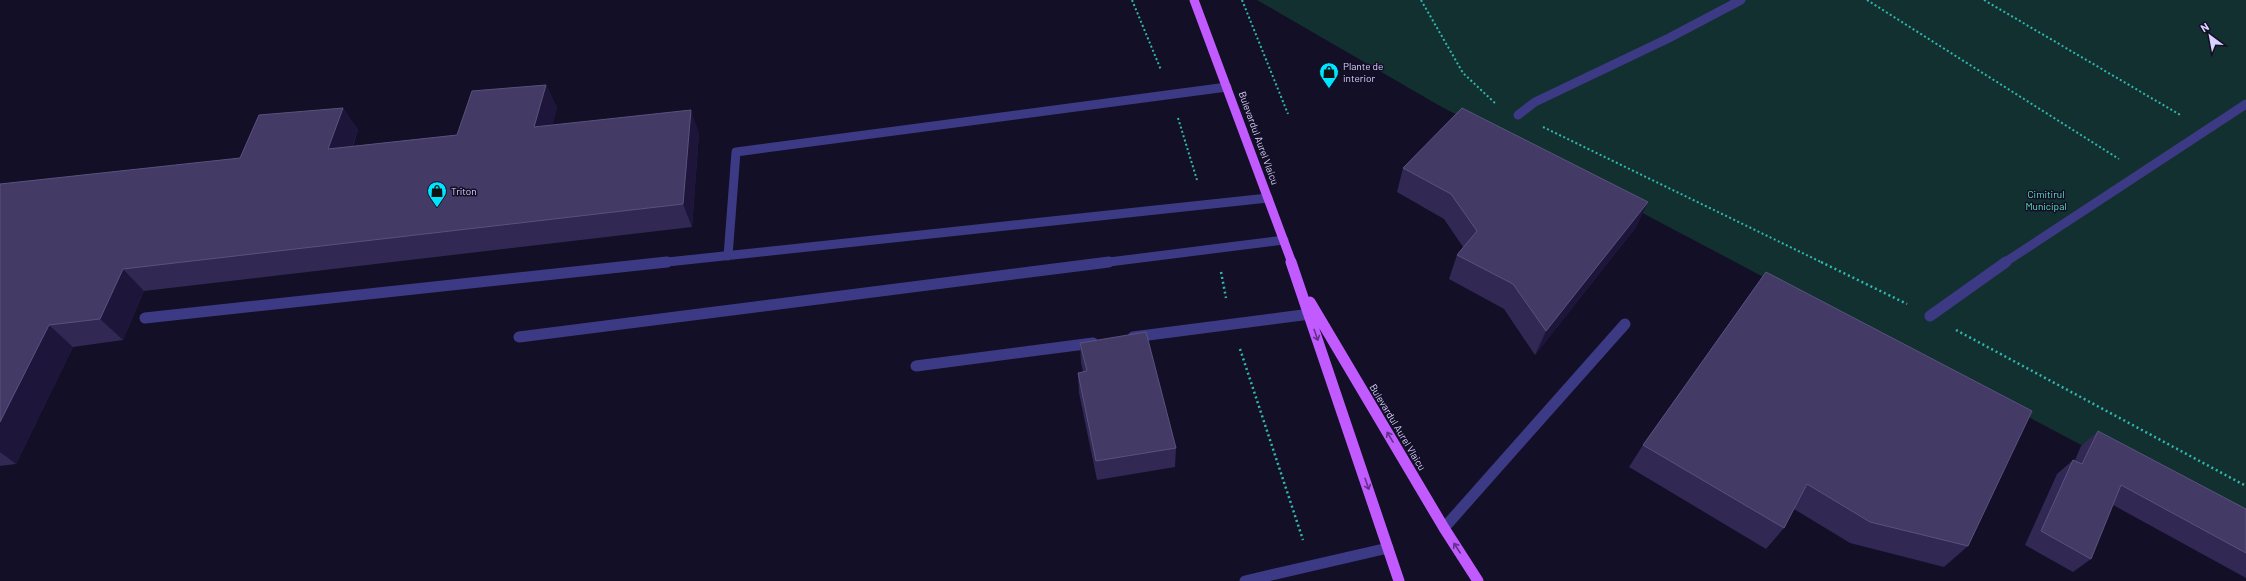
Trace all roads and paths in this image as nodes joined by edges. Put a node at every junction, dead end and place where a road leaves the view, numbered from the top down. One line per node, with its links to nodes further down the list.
1 (1132, 0): 9 (path)
2 (1194, 0): 8 (main road, Bulevardul Aurel Vlaicu)
3 (1242, 0): 11 (path)
4 (1421, 0): 12 (path)
5 (1741, 0): 12 (lane)
6 (1867, 0): 14 (path)
7 (1984, 0): 13 (path)
8 (1227, 87): 9 (lane); 15 (main road, Bulevardul Aurel Vlaicu)
9 (1170, 94): 16 (path); 19 (lane)
10 (2246, 104): 13 (lane)
11 (1288, 114)
12 (1518, 115): 22 (path)
13 (2207, 130): 14 (lane)
14 (2142, 173): 22 (lane)
15 (1268, 198): 16 (lane); 17 (main road, Bulevardul Aurel Vlaicu)
16 (1205, 204): 19 (lane)
17 (1284, 240): 18 (lane); 20 (main road, Bulevardul Aurel Vlaicu)
18 (1216, 249): 24 (path); 26 (lane)
19 (728, 256): 23 (lane)
20 (1299, 284): 21 (main road, Bulevardul Aurel Vlaicu); 31 (main road, Bulevardul Aurel Vlaicu, one-way to 20)
21 (1310, 314): 24 (lane); 32 (main road, Bulevardul Aurel Vlaicu, one-way to 32)
22 (1930, 316): 30 (path)
23 (145, 318)
24 (1232, 324): 27 (lane); 33 (path)
25 (1625, 324): 31 (lane)
26 (519, 337)
27 (1121, 339)
28 (1106, 341): 29 (lane)
29 (916, 366)
30 (2246, 486)
31 (1444, 528): 36 (main road, Bulevardul Aurel Vlaicu, one-way to 31)
32 (1388, 548): 33 (lane); 35 (main road, Bulevardul Aurel Vlaicu)
33 (1312, 566): 34 (lane)
34 (1245, 581)
35 (1399, 581)
36 (1478, 581)

